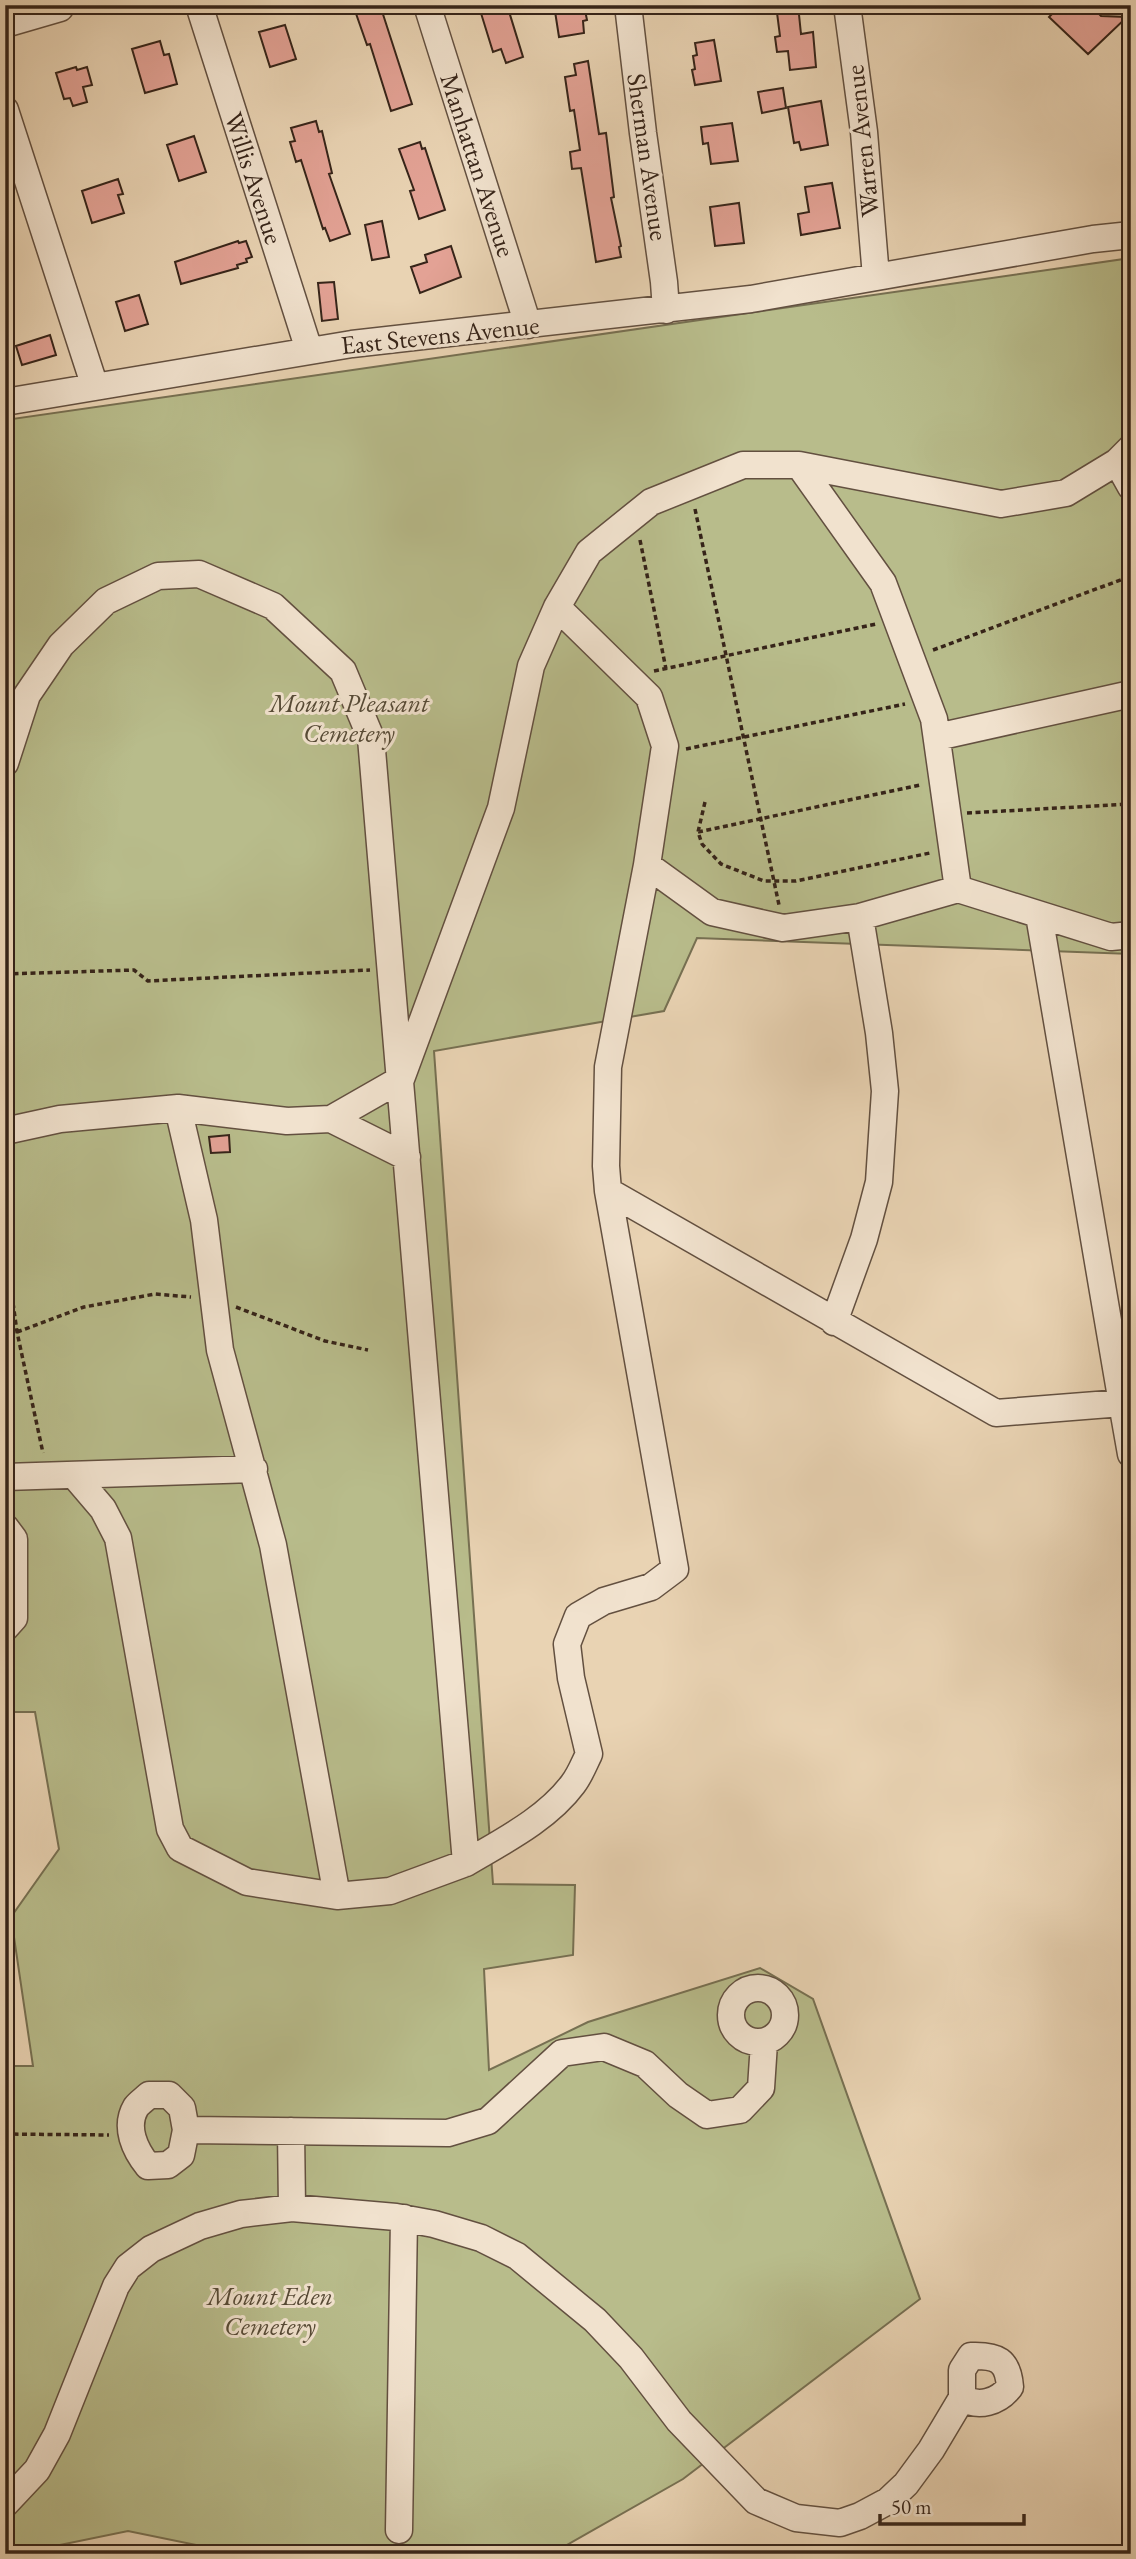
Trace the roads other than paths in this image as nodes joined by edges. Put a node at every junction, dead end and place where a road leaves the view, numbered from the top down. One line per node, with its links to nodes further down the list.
1 (199, 5): 12 (street, Willis Avenue)
2 (427, 5): 11 (street, Manhattan Avenue)
3 (628, 5): 10 (street, Sherman Avenue)
4 (847, 5): 9 (street, Warren Avenue)
5 (60, 8): 6 (street)
6 (5, 24)
7 (5, 110): 13 (street)
8 (1131, 235): 9 (street, East Stevens Avenue)
9 (876, 277): 10 (street, East Stevens Avenue)
10 (666, 310): 11 (street, East Stevens Avenue)
11 (528, 325): 12 (street, East Stevens Avenue)
12 (309, 350): 13 (street, East Stevens Avenue)
13 (95, 387): 14 (street, East Stevens Avenue)
14 (5, 402)
15 (1124, 455): 16 (street); 17 (street)
16 (799, 465): 18 (street); 20 (street)
17 (1131, 487)
18 (557, 607): 22 (street); 27 (street)
19 (1131, 694): 20 (street)
20 (937, 737): 23 (street)
21 (5, 763): 27 (street)
22 (647, 865): 25 (street); 32 (street)
23 (958, 889): 24 (street); 25 (street)
24 (1039, 915): 26 (street); 34 (street)
25 (860, 917): 33 (street)
26 (1131, 935)
27 (401, 1079): 29 (street); 31 (street)
28 (178, 1108): 29 (street); 30 (street); 36 (street)
29 (331, 1119): 31 (street)
30 (5, 1131)
31 (407, 1157): 41 (street)
32 (608, 1191): 33 (street); 41 (street)
33 (834, 1322): 34 (street)
34 (1122, 1403): 35 (street)
35 (1131, 1454)
36 (254, 1469): 37 (street); 42 (street)
37 (74, 1475): 38 (street); 42 (street)
38 (5, 1477)
39 (5, 1527): 40 (street)
40 (5, 1628)
41 (466, 1863): 42 (street)
42 (337, 1896)
43 (764, 2043): 45 (street)
44 (186, 2130): 44 (street); 45 (street)
45 (291, 2131): 46 (street)
46 (292, 2208): 47 (street); 49 (street)
47 (404, 2218): 48 (street); 50 (street)
48 (962, 2398)
49 (5, 2504)
50 (399, 2530)

